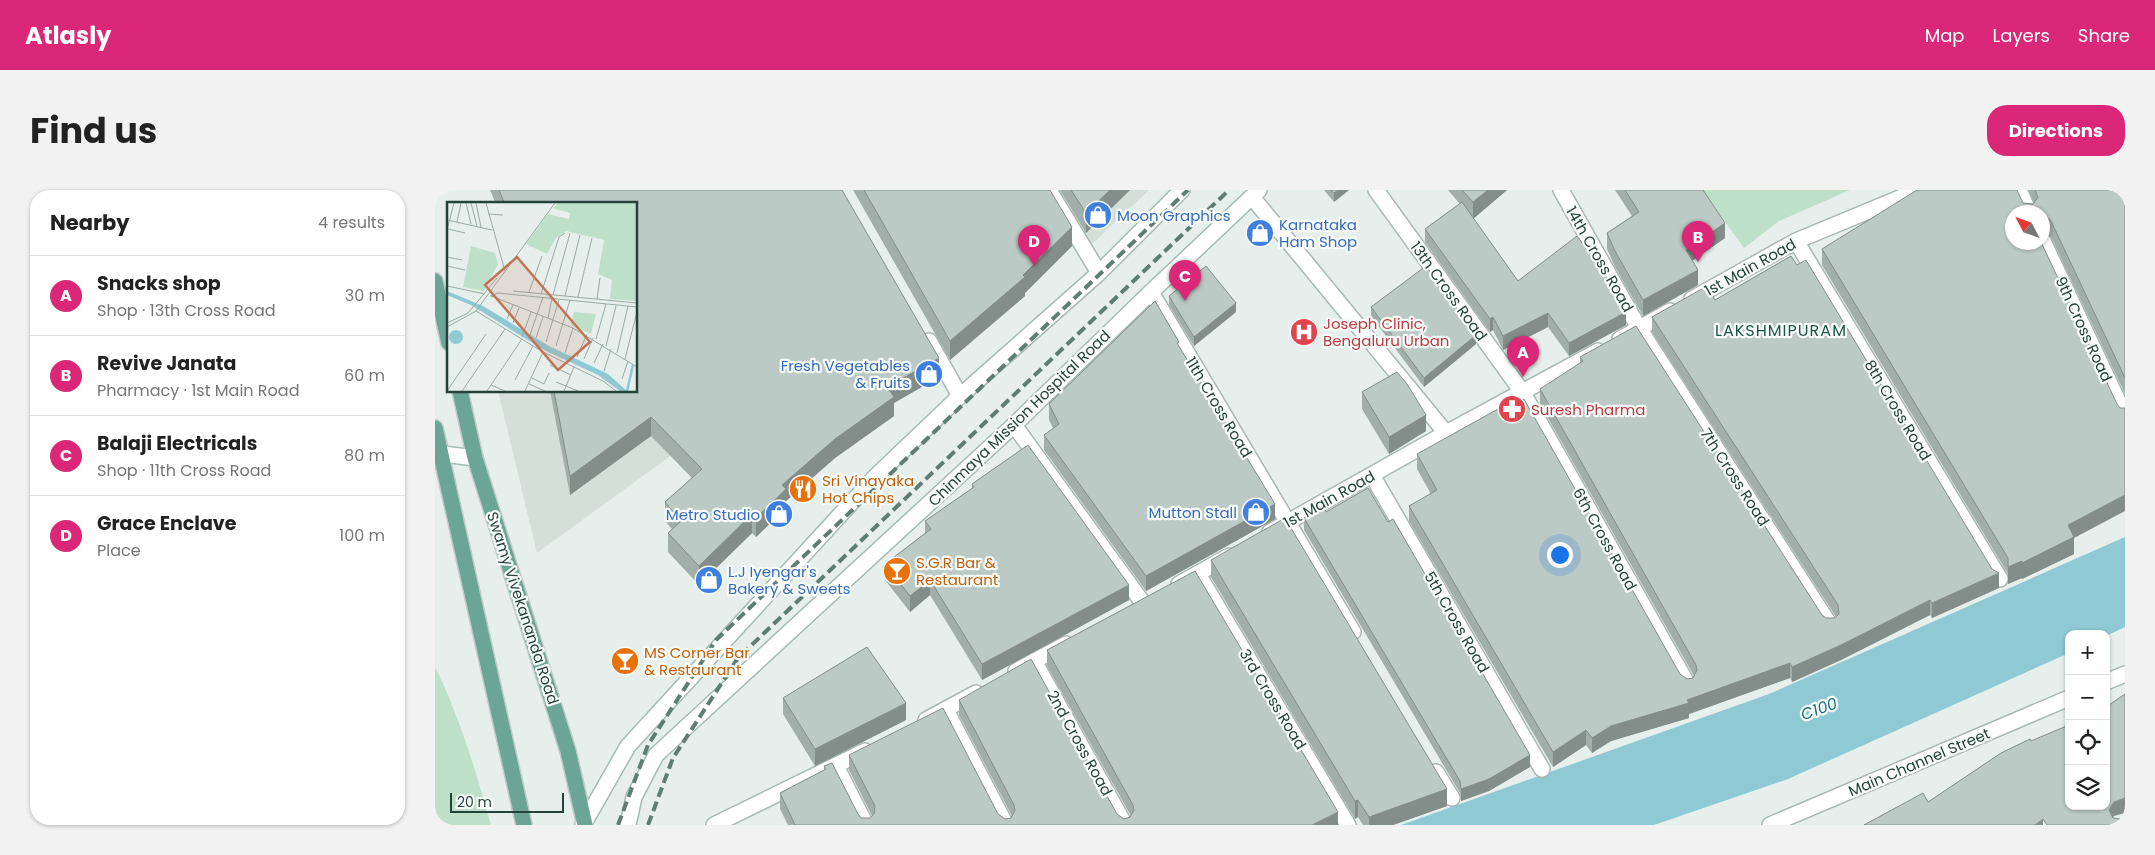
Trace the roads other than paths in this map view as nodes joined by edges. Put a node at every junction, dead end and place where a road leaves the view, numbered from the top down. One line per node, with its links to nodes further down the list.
1 (1049, 190): 11 (street)
2 (1182, 190): 11 (street)
3 (1376, 190): 18 (street, 13th Cross Road)
4 (1561, 190): 15 (street, 14th Cross Road)
5 (1919, 190): 9 (street, 1st Main Road)
6 (2019, 190): 8 (street)
7 (1256, 193): 13 (street, Chinmaya Mission Hospital Road); 23 (street)
8 (2026, 205)
9 (1796, 241): 15 (street, 1st Main Road); 31 (street, 8th Cross Road)
10 (2047, 250): 20 (street, 9th Cross Road)
11 (1099, 272): 19 (street)
12 (435, 281): 16 (main road)
13 (1151, 292): 21 (street, Chinmaya Mission Hospital Road); 27 (street, 11th Cross Road)
14 (921, 327): 19 (street)
15 (1639, 328): 18 (street, 1st Main Road); 34 (street, 7th Cross Road)
16 (447, 334)
17 (459, 392): 25 (main road, Swamy Vivekananda Road)
18 (1523, 393): 23 (street, 1st Main Road); 41 (street, 6th Cross Road)
19 (960, 396): 51 (street)
20 (2125, 416)
21 (1014, 425): 32 (street); 54 (street, Chinmaya Mission Hospital Road)
22 (435, 428): 24 (main road)
23 (1446, 433): 26 (street, 1st Main Road)
24 (438, 454): 25 (street); 53 (main road)
25 (475, 458): 51 (main road, Swamy Vivekananda Road)
26 (1372, 475): 27 (street, 1st Main Road); 49 (street, 5th Cross Road)
27 (1288, 522): 28 (street, 1st Main Road); 36 (street, 11th Cross Road)
28 (1255, 541)
29 (1239, 551): 30 (street)
30 (1198, 574): 32 (street); 59 (street, 3rd Cross Road)
31 (2000, 579)
32 (1143, 603): 33 (street)
33 (1126, 612)
34 (1831, 625)
35 (1075, 639): 37 (street)
36 (1363, 648)
37 (1034, 661): 39 (street); 58 (street, 2nd Cross Road)
38 (2125, 674): 40 (street)
39 (1002, 679)
40 (2110, 680)
41 (1688, 685)
42 (986, 688): 44 (street)
43 (2065, 700): 52 (street, Main Channel Street)
44 (946, 710): 45 (street); 57 (street)
45 (912, 727)
46 (878, 744): 48 (street)
47 (1427, 756): 50 (street)
48 (836, 766): 55 (street); 56 (street)
49 (1542, 769)
50 (1452, 798)
51 (584, 824)
52 (1774, 824)
53 (524, 825)
54 (628, 825)
55 (714, 825)
56 (866, 825)
57 (1006, 825)
58 (1125, 825)
59 (1348, 825)

